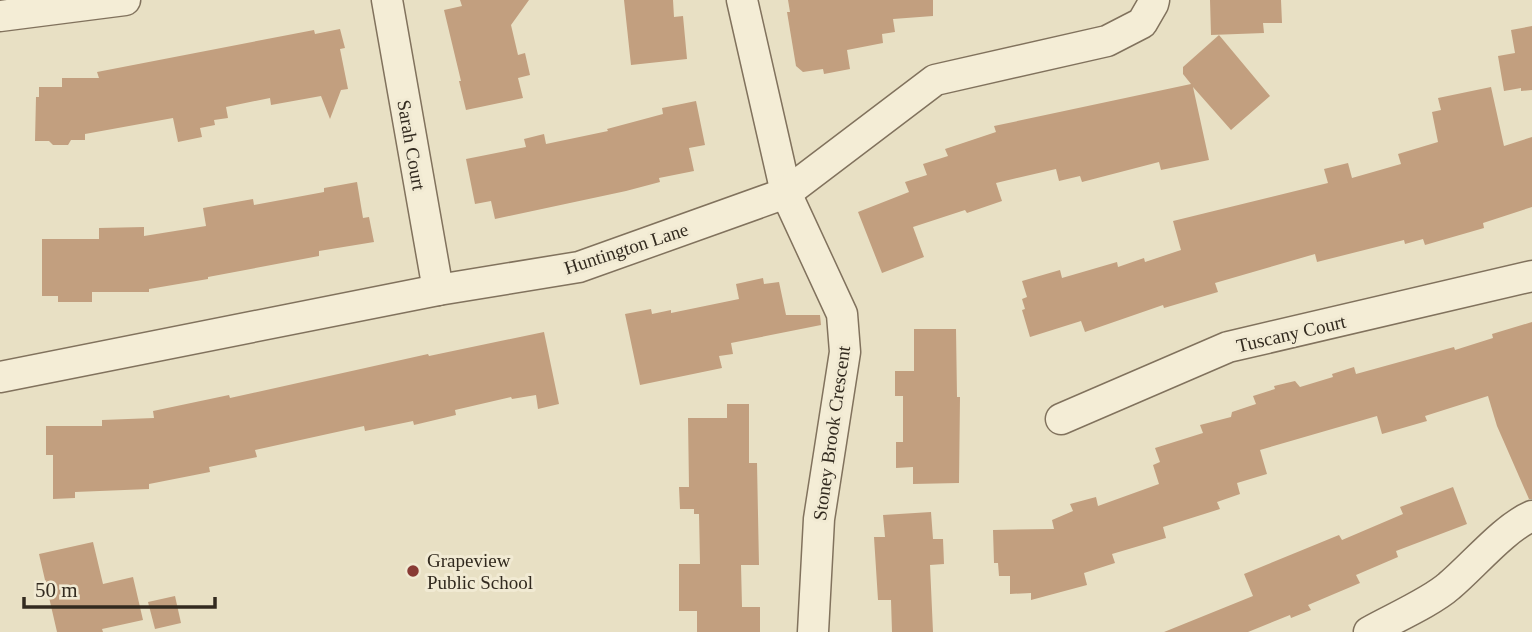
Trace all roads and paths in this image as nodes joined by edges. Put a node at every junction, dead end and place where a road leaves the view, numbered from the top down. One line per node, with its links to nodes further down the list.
1 (125, 0): 5 (street)
2 (387, 0): 8 (street, Sarah Court)
3 (742, 0): 6 (street, Stoney Brook Crescent)
4 (1154, 0): 6 (street, Huntington Lane)
5 (0, 16)
6 (786, 193): 8 (street, Huntington Lane); 12 (street, Stoney Brook Crescent)
7 (1532, 276): 10 (street, Tuscany Court)
8 (438, 290): 9 (street, Huntington Lane)
9 (0, 377)
10 (1060, 419)
11 (1532, 516): 13 (street)
12 (813, 632)
13 (1369, 632)

